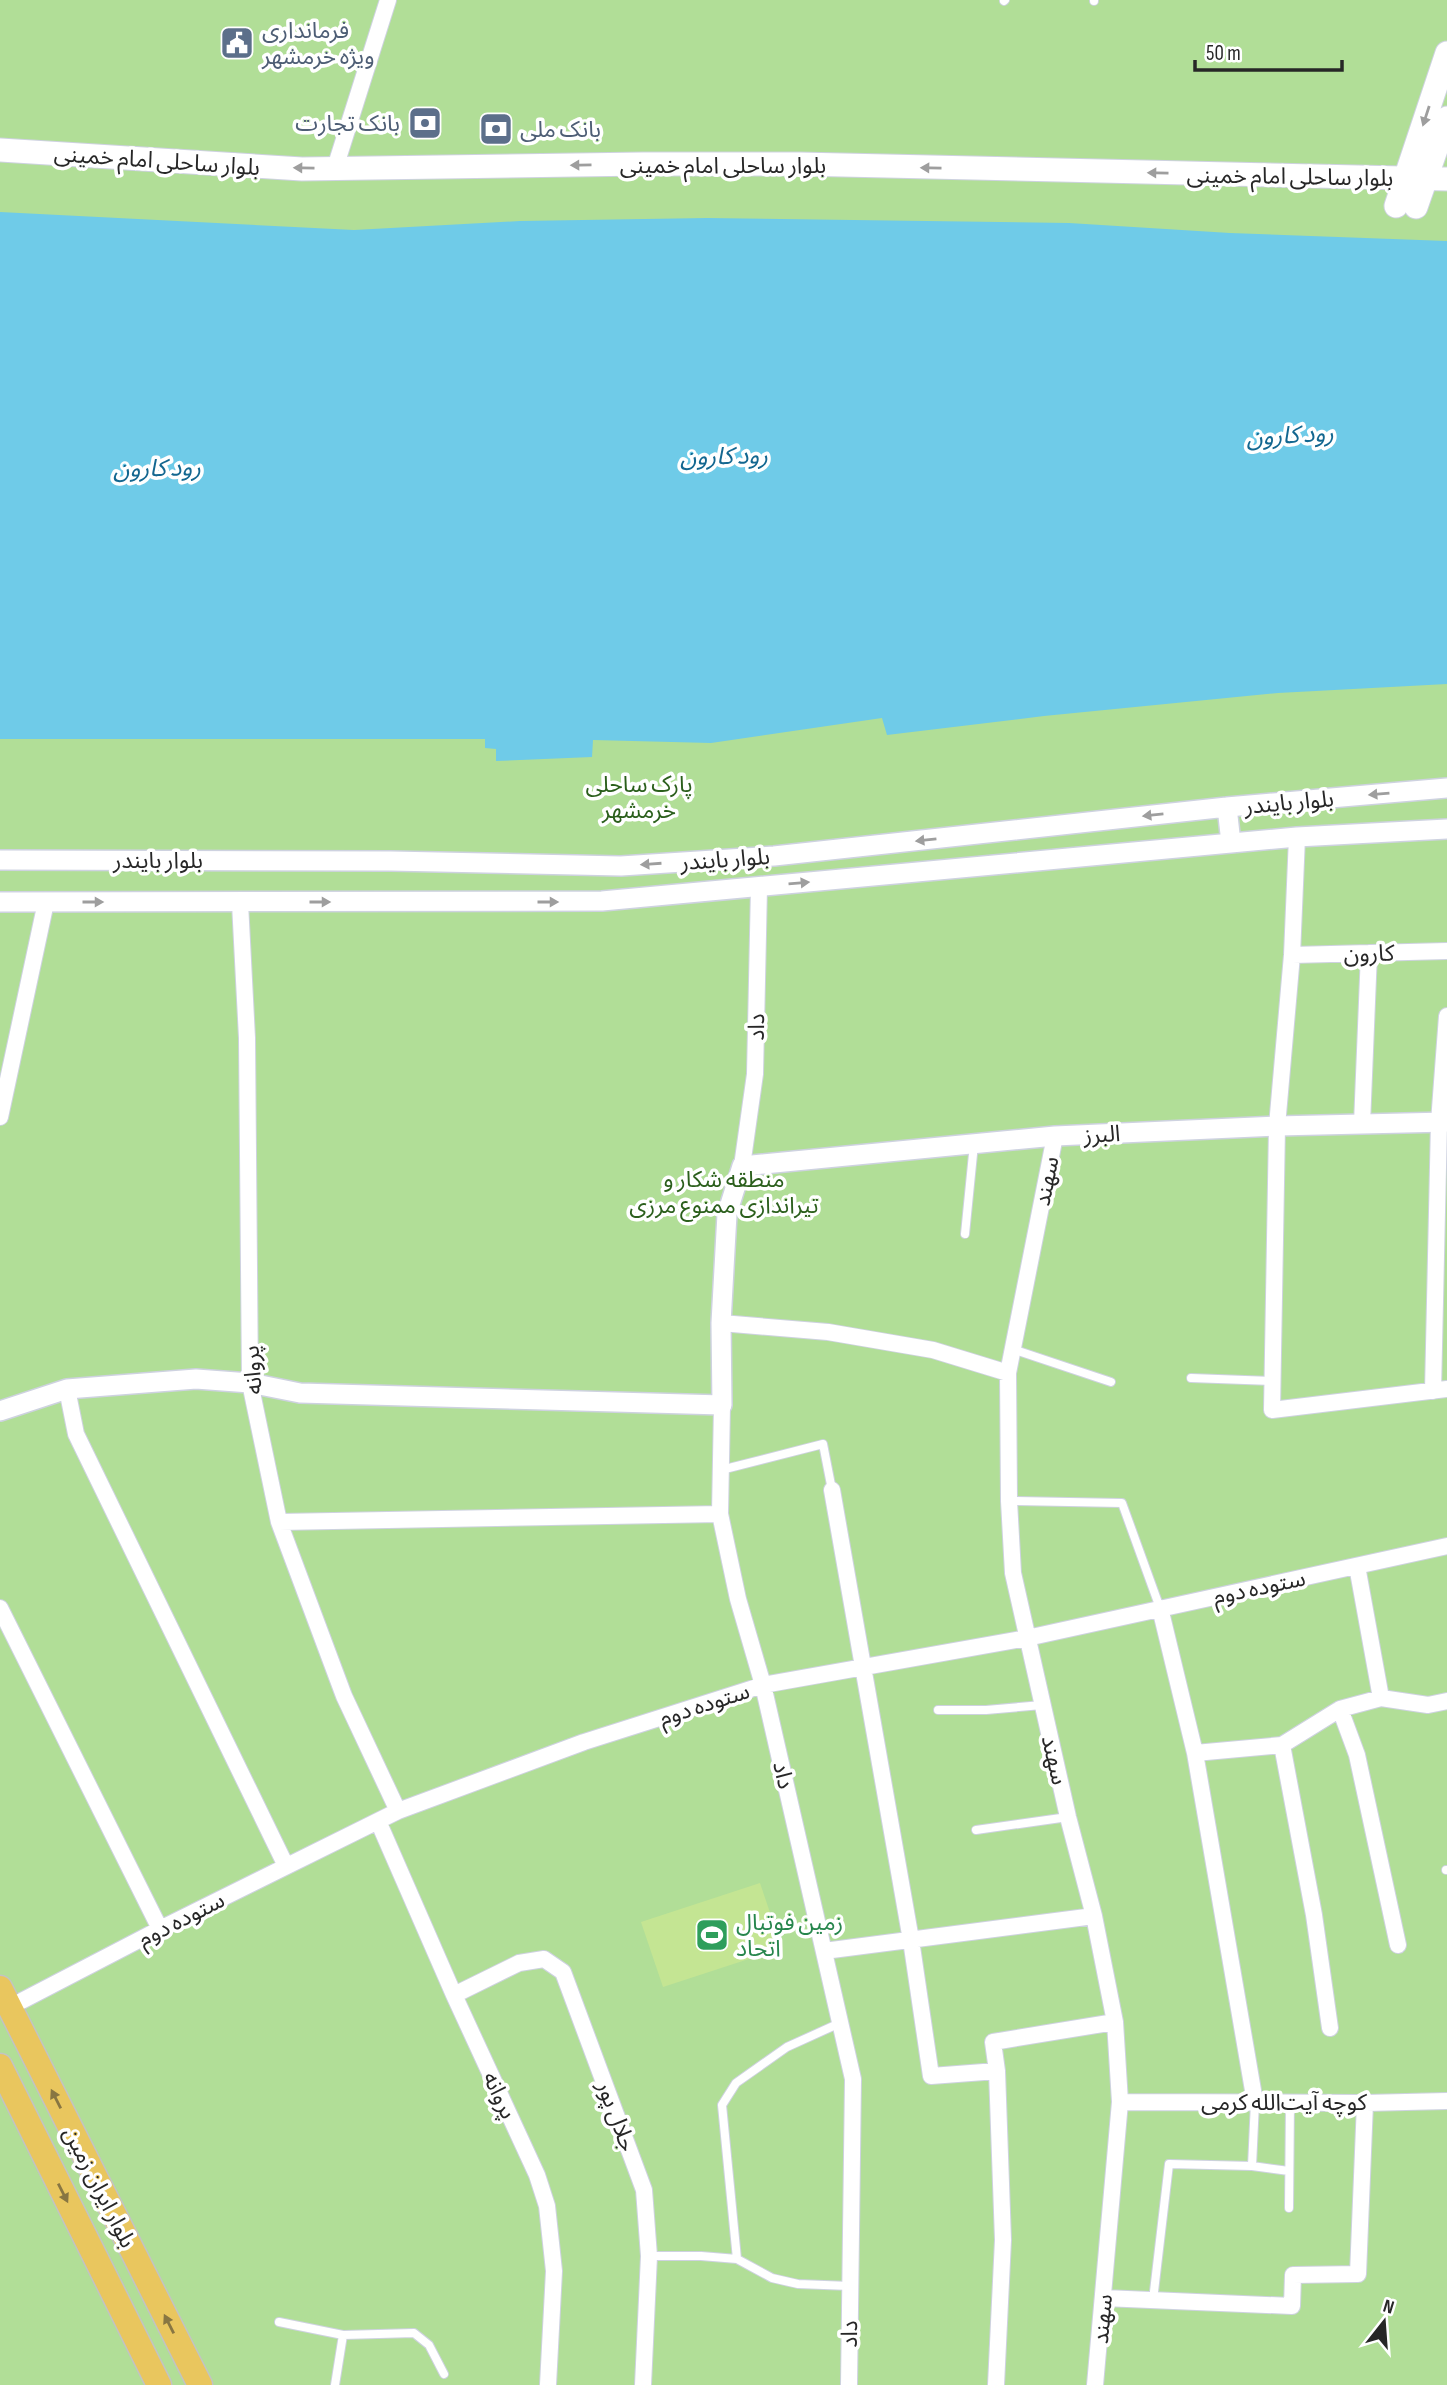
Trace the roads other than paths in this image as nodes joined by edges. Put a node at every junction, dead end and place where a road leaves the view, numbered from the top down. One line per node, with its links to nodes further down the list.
1 (388, 0): 5 (street)
2 (1447, 53): 6 (main road, one-way to 6)
3 (1447, 118): 6 (main road)
4 (0, 150): 5 (main road, بلوار ساحلی امام خمینی, one-way to 4)
5 (335, 168): 6 (main road, بلوار ساحلی امام خمینی, one-way to 5)
6 (1426, 179): 7 (main road)
7 (1406, 207)
8 (1447, 788): 9 (street, بلوار بایندر, one-way to 9)
9 (1227, 807): 12 (street); 13 (street, بلوار بایندر, one-way to 13)
10 (1447, 829): 11 (street, بلوار بایندر)
11 (1297, 837): 12 (street, بلوار بایندر); 20 (street)
12 (1231, 844): 14 (street, بلوار بایندر, one-way to 12)
13 (0, 860)
14 (758, 887): 17 (street, بلوار بایندر, one-way to 14); 28 (street, داد)
15 (0, 902): 16 (street, بلوار بایندر)
16 (46, 902): 17 (street, بلوار بایندر, one-way to 17); 22 (street)
17 (240, 903): 37 (street, پروانه)
18 (1447, 951): 19 (street, کارون)
19 (1369, 953): 20 (street, کارون); 24 (street)
20 (1292, 955): 25 (street)
21 (1447, 1016): 23 (street)
22 (0, 1117)
23 (1443, 1122): 24 (street, البرز); 30 (street)
24 (1362, 1124): 25 (street, البرز)
25 (1277, 1125): 26 (street, البرز); 35 (street)
26 (1055, 1136): 27 (street, البرز); 32 (street, سهند)
27 (974, 1144): 28 (street, البرز); 29 (lane)
28 (749, 1166): 31 (street, داد)
29 (965, 1234)
30 (1441, 1270): 39 (street)
31 (720, 1323): 33 (street); 40 (street, داد)
32 (1012, 1349): 33 (street, سهند); 36 (lane)
33 (1008, 1373): 44 (street, سهند)
34 (1191, 1378): 35 (lane)
35 (1273, 1381): 39 (street)
36 (1111, 1382)
37 (250, 1383): 38 (street); 40 (street); 46 (street, پروانه)
38 (68, 1389): 41 (street); 65 (street)
39 (1440, 1390)
40 (722, 1405): 42 (street, داد)
41 (0, 1411)
42 (721, 1470): 43 (lane); 45 (street, داد)
43 (832, 1490): 52 (street)
44 (1009, 1501): 50 (lane); 51 (street, سهند)
45 (720, 1514): 46 (street); 53 (street, داد)
46 (279, 1522): 61 (street, پروانه)
47 (1447, 1546): 48 (street, ستوده دوم)
48 (1357, 1566): 50 (street, ستوده دوم); 54 (street)
49 (0, 1608): 67 (street)
50 (1160, 1608): 51 (street, ستوده دوم); 60 (street)
51 (1027, 1638): 52 (street, ستوده دوم); 56 (street, سهند)
52 (864, 1665): 53 (street, ستوده دوم); 68 (street)
53 (763, 1685): 61 (street, ستوده دوم); 70 (street, داد)
54 (1381, 1698): 55 (street); 57 (street)
55 (1447, 1702)
56 (1042, 1705): 58 (lane); 62 (street, سهند)
57 (1340, 1709): 59 (street); 69 (street)
58 (938, 1710)
59 (1282, 1745): 60 (street); 75 (street)
60 (1195, 1754): 80 (street)
61 (398, 1811): 63 (street, ستوده دوم)
62 (1068, 1817): 64 (lane); 66 (street, سهند)
63 (378, 1821): 65 (street, ستوده دوم); 71 (street, پروانه)
64 (976, 1830)
65 (286, 1866): 67 (street, ستوده دوم)
66 (1094, 1916): 68 (street); 73 (street, سهند)
67 (160, 1929): 72 (street, ستوده دوم)
68 (911, 1940): 70 (street); 77 (street)
69 (1398, 1945)
70 (824, 1951): 74 (street, داد)
71 (454, 1994): 86 (street, جلال پور); 97 (street, پروانه)
72 (5, 1997): 95 (main road, بلوار ایران زمین, one-way to 72)
73 (1115, 2022): 77 (street); 79 (street, سهند)
74 (840, 2023): 87 (lane); 88 (street, داد)
75 (1330, 2028)
76 (0, 2066): 94 (main road, بلوار ایران زمین, one-way to 94)
77 (997, 2071): 100 (street)
78 (1447, 2101): 82 (street, کوچه آیت‌الله کرمی)
79 (1120, 2102): 80 (street, کوچه آیت‌الله کرمی); 89 (street, سهند)
80 (1255, 2102): 81 (street, کوچه آیت‌الله کرمی); 83 (lane)
81 (1290, 2102): 82 (street, کوچه آیت‌الله کرمی); 84 (lane)
82 (1366, 2103): 90 (street)
83 (1252, 2166): 84 (lane); 90 (lane)
84 (1289, 2171): 85 (lane)
85 (1289, 2208)
86 (649, 2256): 87 (lane); 98 (street, جلال پور)
87 (737, 2259): 88 (lane)
88 (850, 2286): 99 (street, داد)
89 (1104, 2298): 90 (street); 101 (street, سهند)
90 (1153, 2300)
91 (279, 2322): 92 (lane)
92 (343, 2335): 93 (lane); 96 (lane)
93 (444, 2374)
94 (159, 2385)
95 (200, 2385)
96 (335, 2385)
97 (548, 2385)
98 (643, 2385)
99 (849, 2385)
100 (996, 2385)
101 (1095, 2385)

